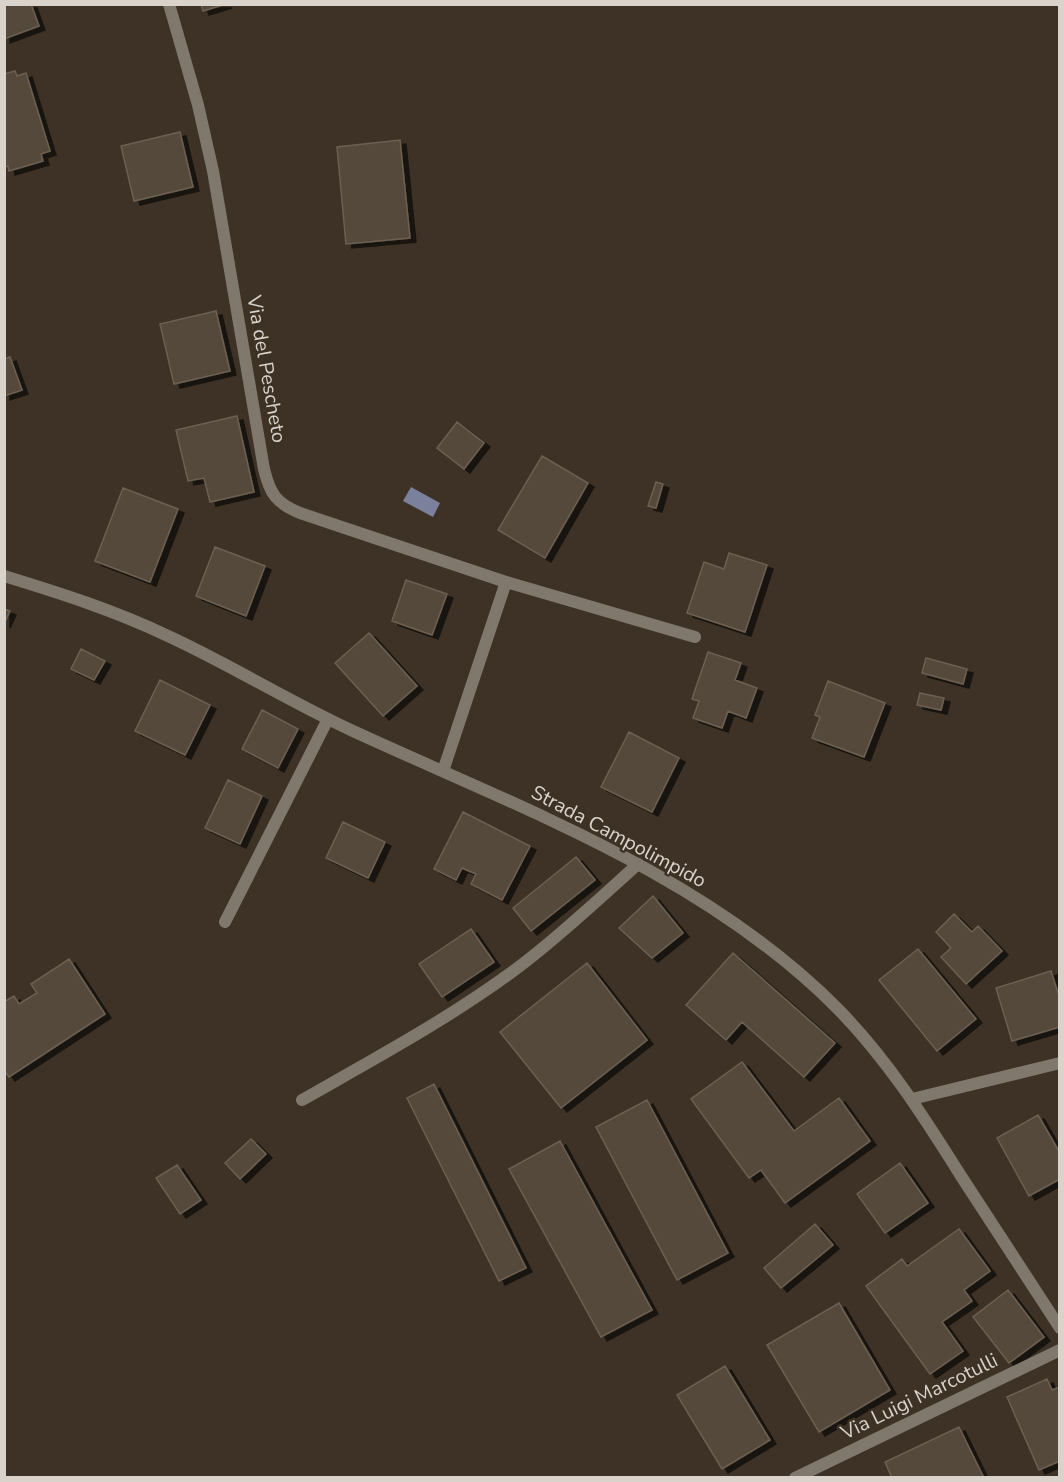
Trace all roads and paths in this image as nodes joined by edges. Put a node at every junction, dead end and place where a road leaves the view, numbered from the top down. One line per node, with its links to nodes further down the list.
1 (169, 4): 3 (street, Via del Pescheto)
2 (4, 576): 5 (street, Strada Campolimpido)
3 (506, 582): 4 (street, Via del Pescheto); 6 (street)
4 (695, 637)
5 (328, 719): 6 (street, Strada Campolimpido); 8 (street)
6 (443, 771): 7 (street, Strada Campolimpido)
7 (638, 864): 10 (street, Strada Campolimpido); 11 (street)
8 (225, 922)
9 (1059, 1063): 10 (street)
10 (912, 1099): 12 (street, Strada Campolimpido)
11 (302, 1100)
12 (1059, 1328)
13 (1059, 1350): 14 (street, Via Luigi Marcotulli)
14 (795, 1478)

